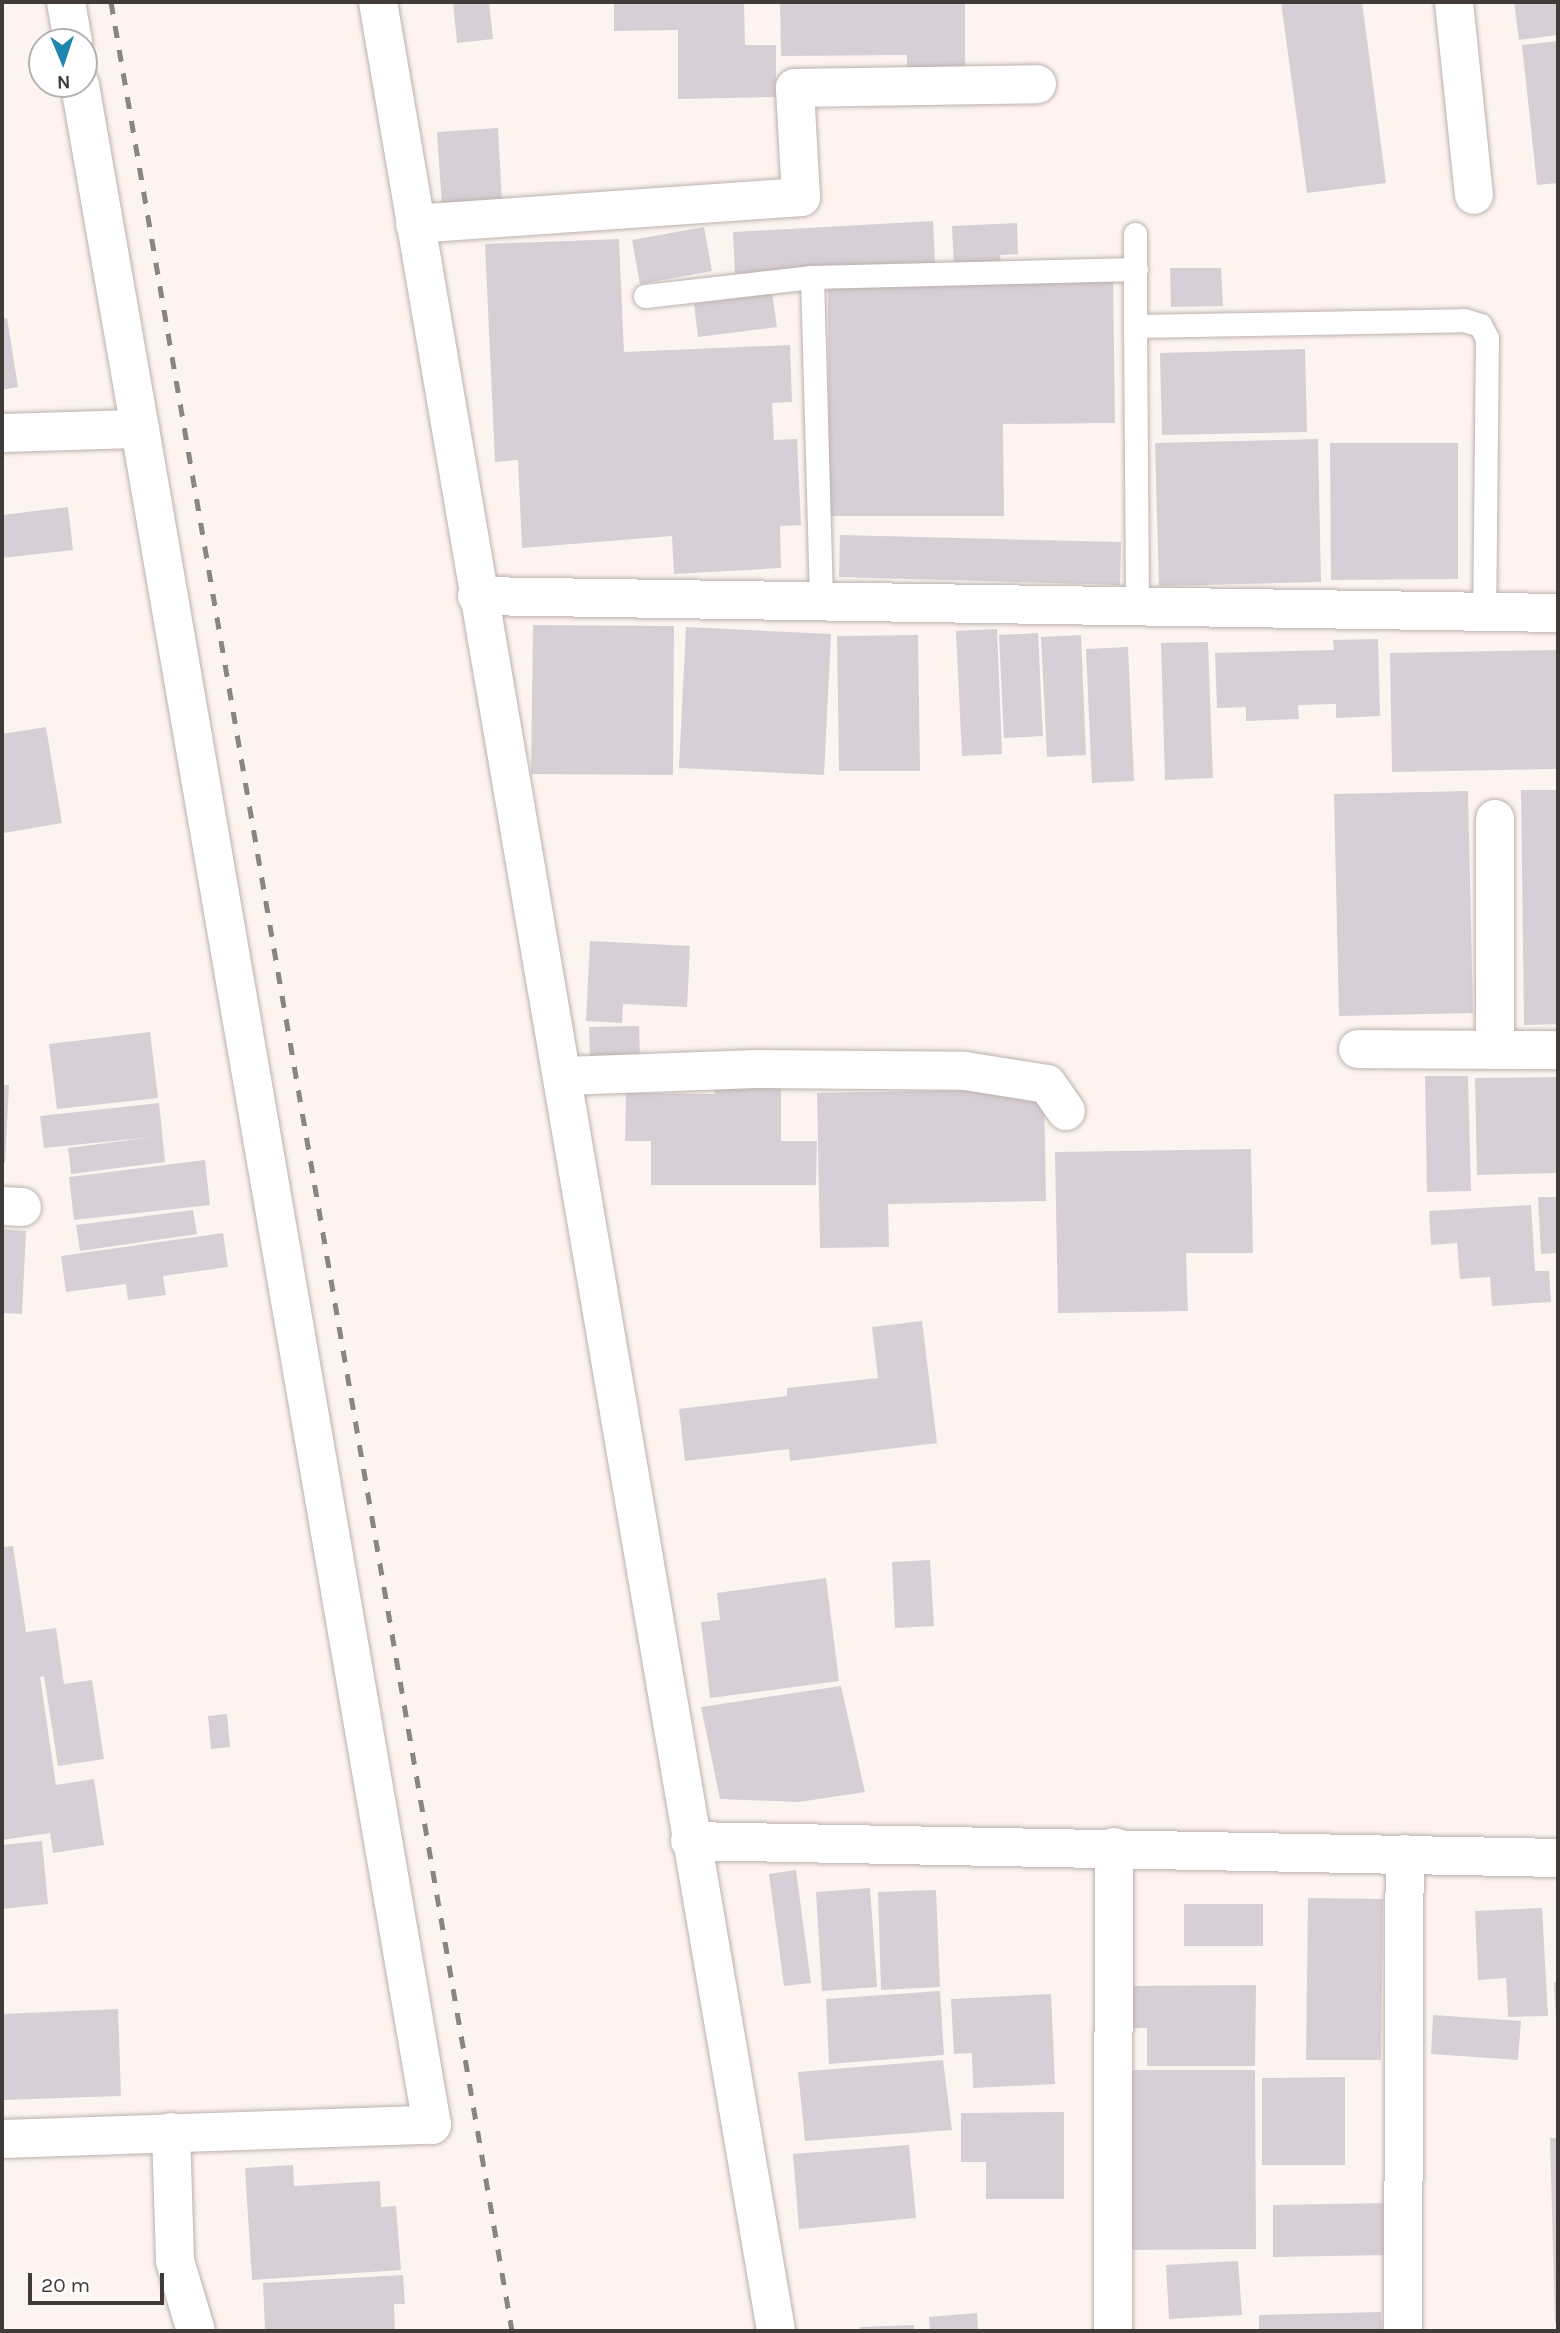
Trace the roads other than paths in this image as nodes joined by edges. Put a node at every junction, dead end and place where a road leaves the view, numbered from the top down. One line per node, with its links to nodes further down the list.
1 (66, 2): 4 (street)
2 (378, 2): 8 (street)
3 (1454, 2): 7 (street)
4 (71, 28)
5 (1037, 84): 8 (street)
6 (82, 98): 14 (street)
7 (1474, 195)
8 (415, 224): 16 (street)
9 (1135, 234): 10 (lane)
10 (1136, 269): 11 (lane); 13 (lane)
11 (812, 277): 12 (lane); 17 (lane)
12 (645, 296)
13 (1135, 326): 18 (lane); 20 (lane)
14 (140, 429): 15 (street); 31 (street)
15 (2, 433)
16 (477, 596): 17 (street); 25 (street)
17 (821, 603): 18 (street)
18 (1137, 608): 20 (street)
19 (1558, 613): 20 (street)
20 (1485, 615)
21 (1495, 819): 23 (street)
22 (1357, 1049): 23 (street)
23 (1495, 1050): 24 (street)
24 (1558, 1050)
25 (565, 1076): 26 (street); 27 (street)
26 (1066, 1111)
27 (690, 1841): 28 (street); 34 (street)
28 (1114, 1847): 29 (street); 35 (street)
29 (1405, 1854): 30 (street); 36 (street)
30 (1558, 1858)
31 (171, 2132): 32 (street); 33 (street)
32 (2, 2139)
33 (195, 2331)
34 (776, 2331)
35 (1113, 2331)
36 (1403, 2331)

